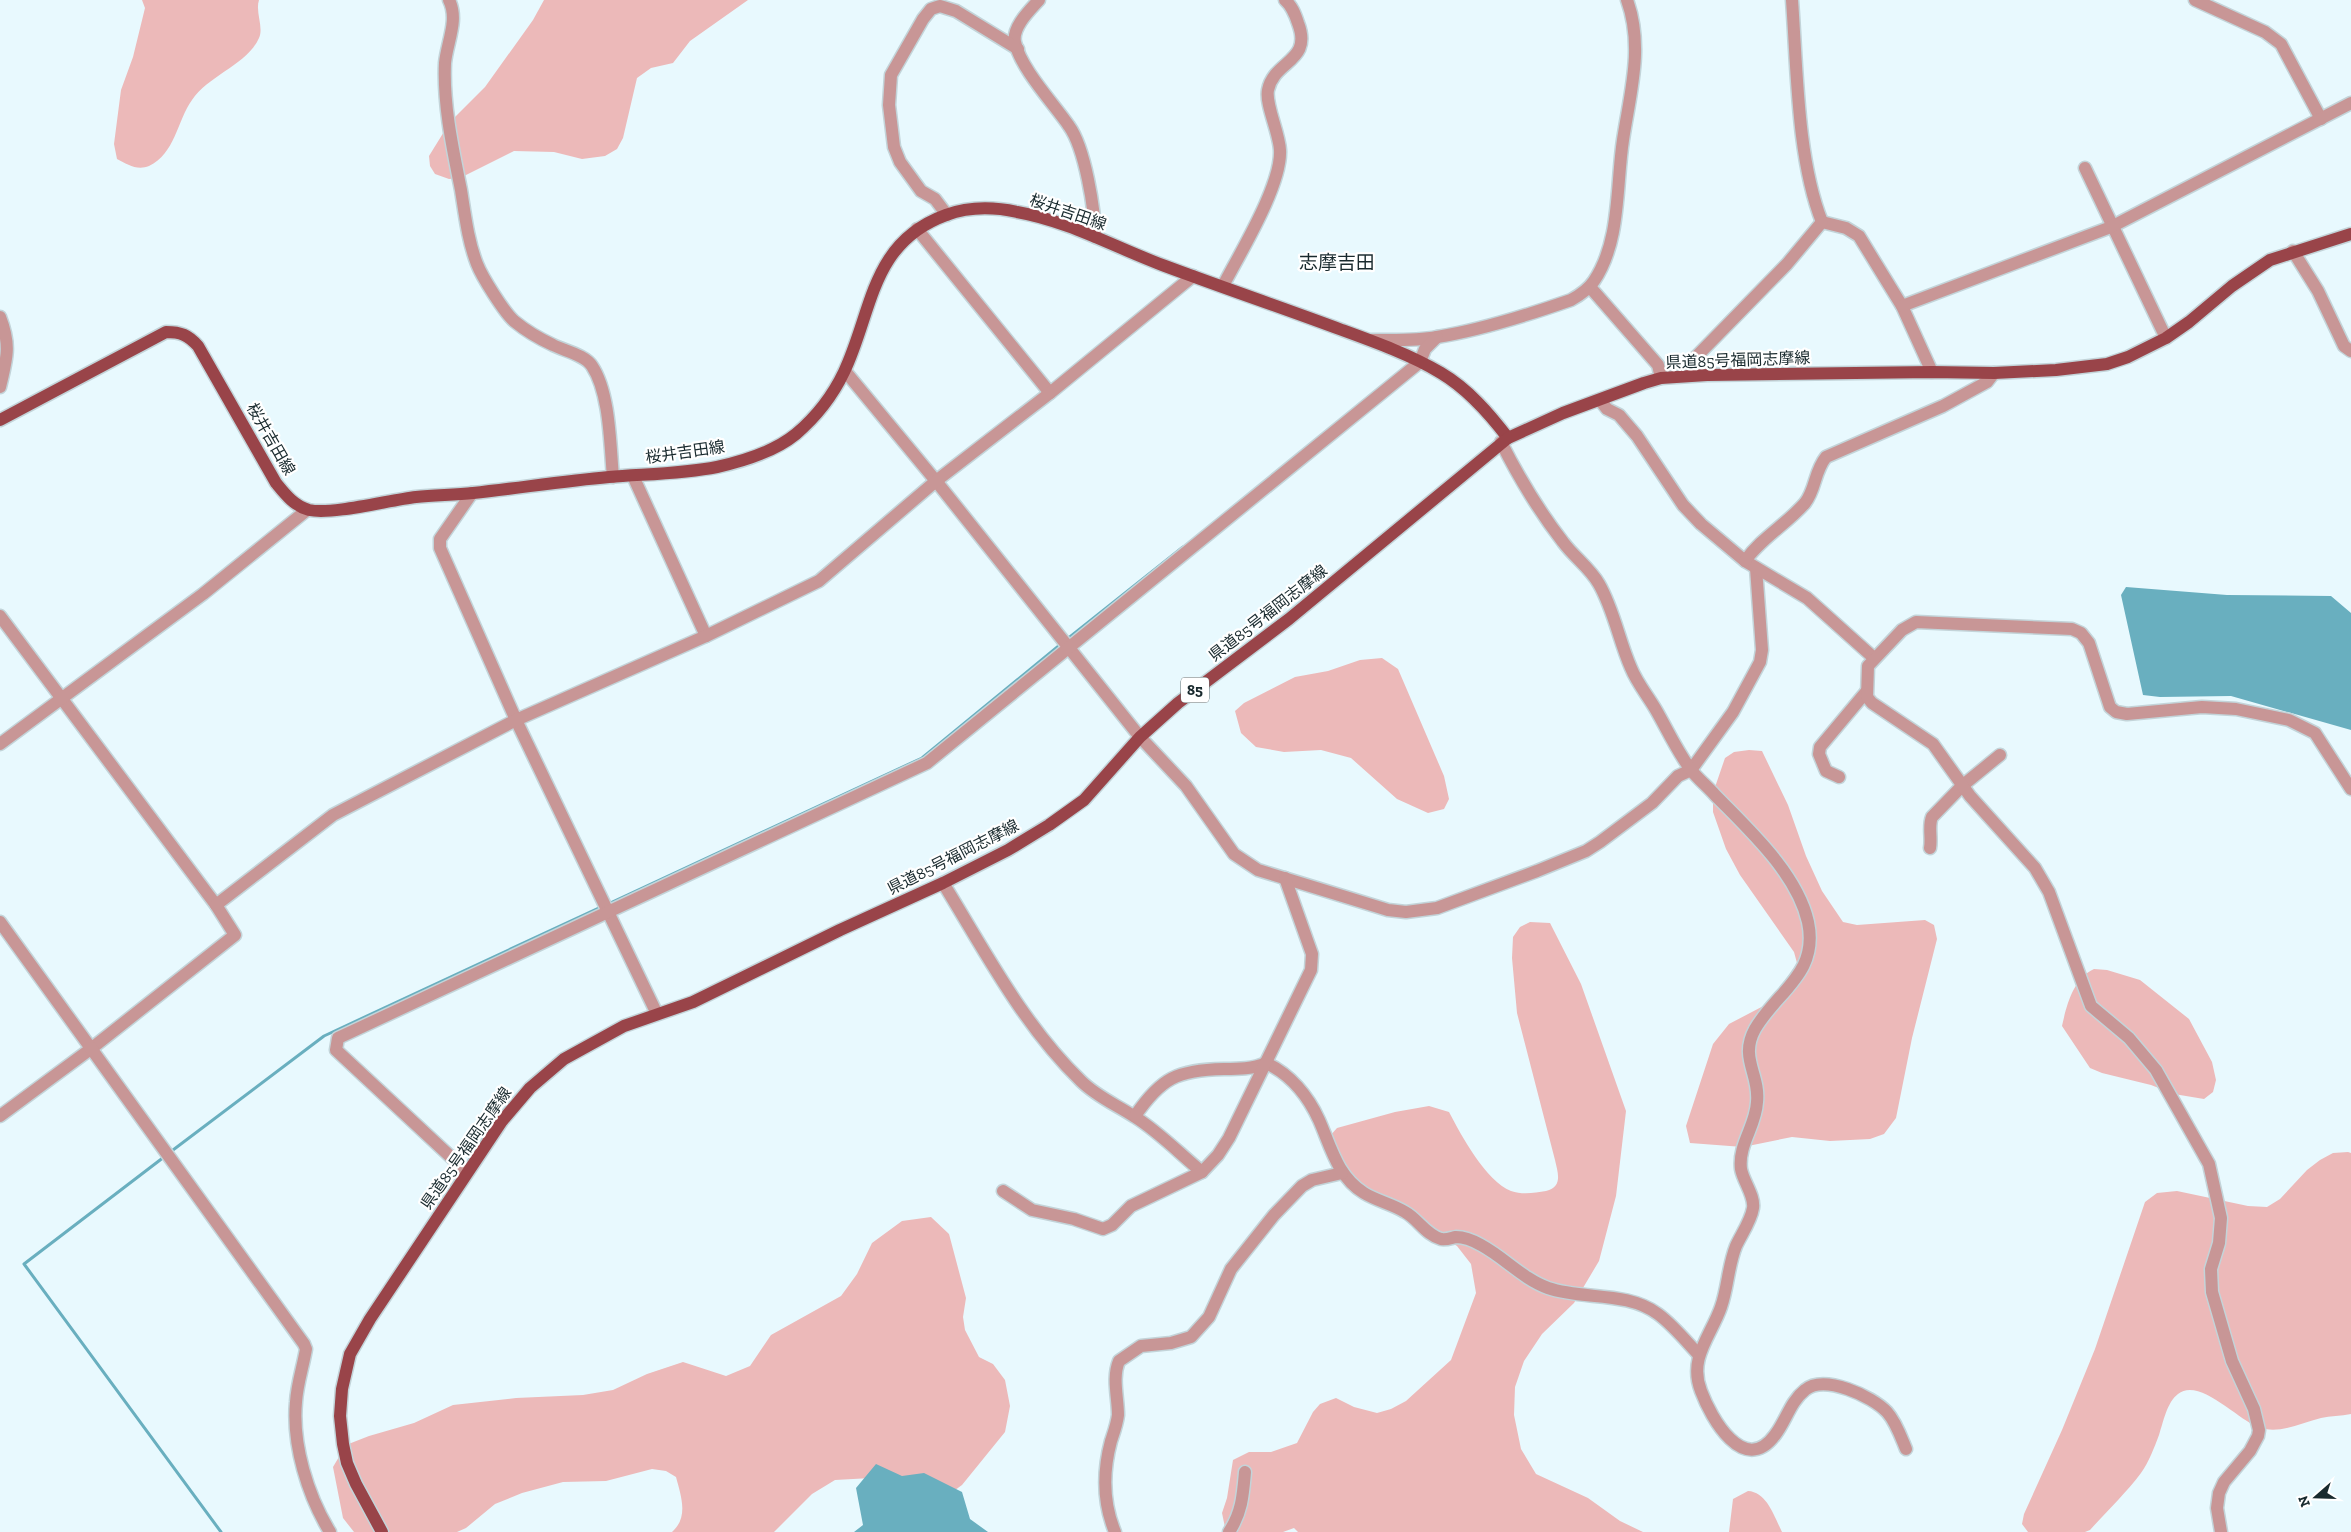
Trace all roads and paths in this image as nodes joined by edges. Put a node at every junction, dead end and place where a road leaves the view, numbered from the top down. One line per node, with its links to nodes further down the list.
1 (449, 0): 39 (street)
2 (1039, 0): 7 (street)
3 (1285, 0): 19 (street)
4 (1627, 0): 20 (street)
5 (1792, 0): 12 (street)
6 (2195, 0): 9 (street)
7 (1018, 50): 11 (street); 16 (street)
8 (2351, 103): 9 (street)
9 (2321, 119): 13 (street)
10 (2085, 168): 13 (street)
11 (948, 215): 14 (main road, 桜井吉田線); 16 (main road, 桜井吉田線)
12 (1822, 222): 21 (street); 31 (street)
13 (2111, 227): 21 (street); 24 (street)
14 (918, 229): 28 (main road, 桜井吉田線); 34 (street)
15 (2351, 234): 17 (main road, 県道85号福岡志摩線 / 85)
16 (1095, 237): 18 (main road, 桜井吉田線)
17 (2293, 251): 24 (main road, 県道85号福岡志摩線 / 85); 26 (street)
18 (1194, 276): 19 (main road, 桜井吉田線); 34 (street)
19 (1223, 286): 25 (main road, 桜井吉田線)
20 (1590, 287): 23 (street, 桜井吉田線); 32 (street)
21 (1902, 306): 29 (street)
22 (0, 317): 33 (street)
23 (1437, 337): 25 (street, 桜井吉田線); 27 (street)
24 (2166, 338): 30 (main road, 県道85号福岡志摩線 / 85)
25 (1370, 340): 27 (main road, 桜井吉田線)
26 (2351, 351)
27 (1420, 362): 37 (main road, 桜井吉田線); 46 (street)
28 (845, 371): 38 (main road, 桜井吉田線); 40 (street)
29 (1932, 372): 30 (main road, 県道85号福岡志摩線 / 85); 31 (main road, 県道85号福岡志摩線 / 85)
30 (1994, 374): 43 (street)
31 (1692, 375): 32 (main road, 県道85号福岡志摩線 / 85)
32 (1661, 378): 35 (main road, 県道85号福岡志摩線 / 85)
33 (0, 387)
34 (1050, 393): 40 (street)
35 (1600, 400): 37 (main road, 県道85号福岡志摩線 / 85); 43 (street)
36 (0, 420): 42 (main road, 桜井吉田線)
37 (1504, 440): 51 (main road, 県道85号福岡志摩線 / 85); 54 (street)
38 (633, 476): 39 (main road, 桜井吉田線); 45 (street)
39 (613, 477): 41 (main road, 桜井吉田線)
40 (936, 481): 45 (street); 46 (street)
41 (472, 493): 42 (main road, 桜井吉田線); 50 (street)
42 (307, 510): 49 (street)
43 (1751, 564): 47 (street); 54 (street)
44 (0, 616): 49 (street)
45 (706, 636): 50 (street)
46 (1070, 648): 51 (street); 62 (street)
47 (1874, 658): 48 (street); 57 (street)
48 (1866, 692): 55 (street); 56 (street)
49 (62, 699): 52 (street); 61 (street)
50 (516, 720): 61 (street); 62 (street)
51 (1140, 737): 59 (street); 60 (main road, 県道85号福岡志摩線 / 85)
52 (0, 744)
53 (2000, 755): 56 (street)
54 (1691, 770): 59 (street); 73 (street)
55 (1839, 777)
56 (1962, 786): 58 (street); 80 (street)
57 (2351, 789)
58 (1930, 848)
59 (1285, 878): 66 (street)
60 (943, 883): 64 (main road, 県道85号福岡志摩線 / 85); 68 (street)
61 (216, 905): 65 (street)
62 (609, 912): 64 (street); 69 (street)
63 (0, 922): 65 (street)
64 (657, 1014): 69 (main road, 県道85号福岡志摩線 / 85)
65 (92, 1048): 67 (street); 76 (street)
66 (1266, 1063): 68 (street); 70 (street); 71 (street)
67 (0, 1116)
68 (1135, 1116): 70 (street)
69 (467, 1172): 77 (main road, 県道85号福岡志摩線 / 85)
70 (1202, 1172): 72 (street)
71 (1342, 1173): 73 (street); 78 (street)
72 (1003, 1191)
73 (1698, 1354): 74 (street)
74 (1906, 1449)
75 (1245, 1472): 79 (street)
76 (330, 1532)
77 (382, 1532)
78 (1115, 1532)
79 (1229, 1532)
80 (2221, 1532)

